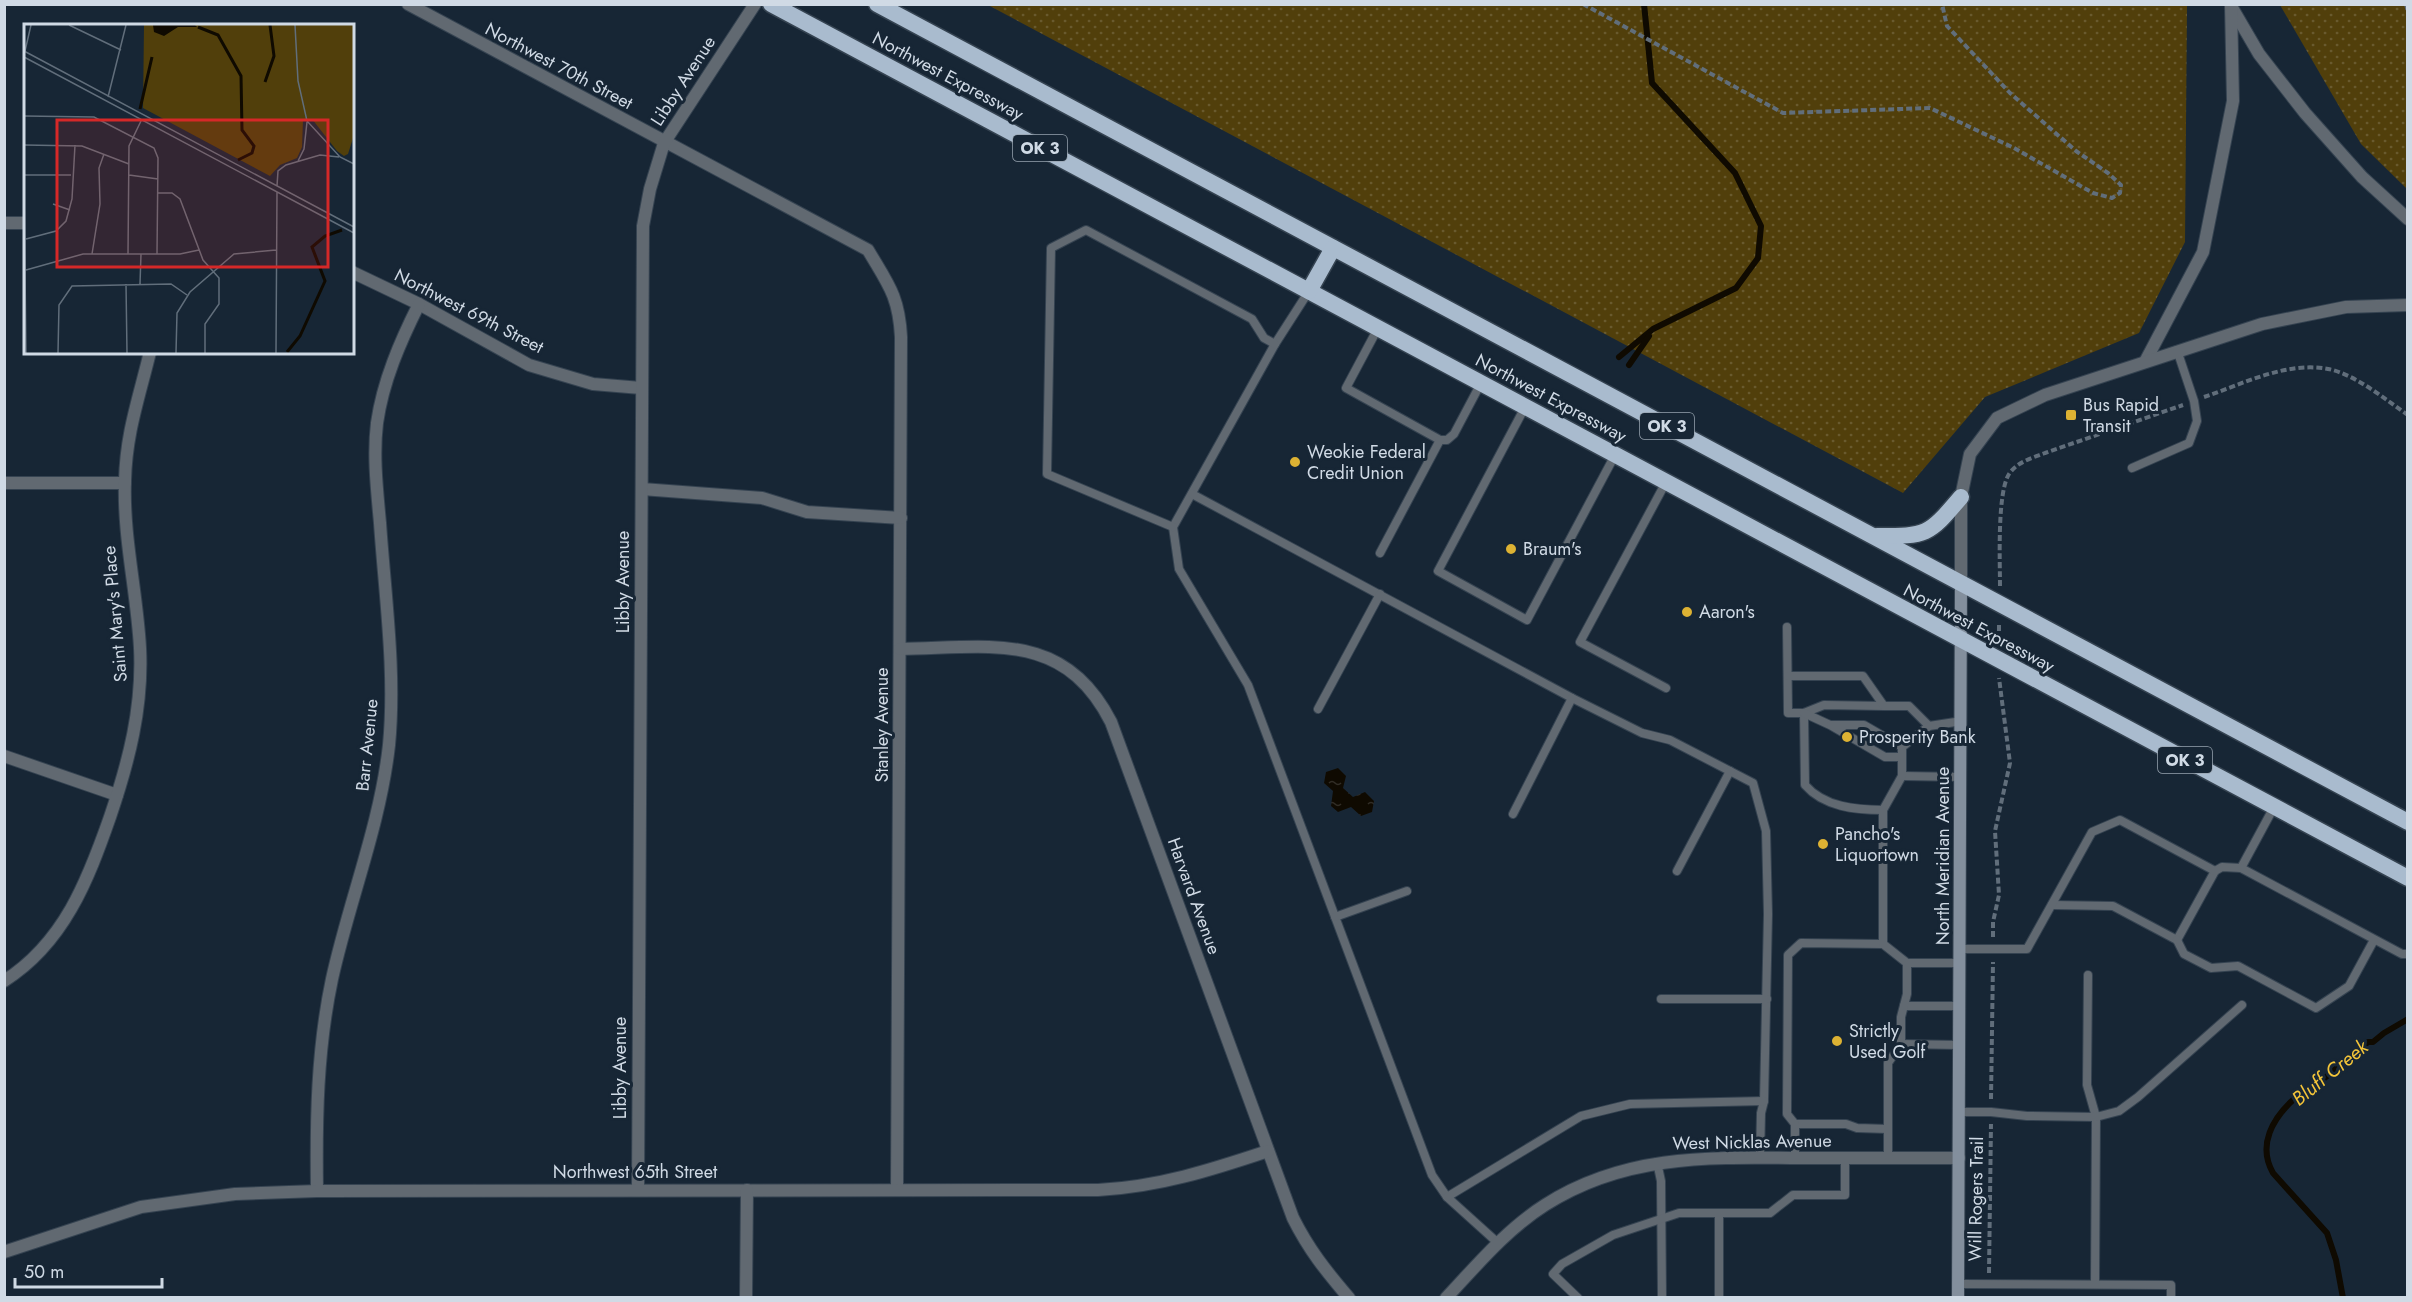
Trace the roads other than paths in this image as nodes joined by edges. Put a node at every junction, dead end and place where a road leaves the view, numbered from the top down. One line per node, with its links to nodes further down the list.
1 (408, 4): 6 (street, Northwest 70th Street)
2 (755, 4): 6 (street, Libby Avenue)
3 (771, 4): 13 (highway, Northwest Expressway / OK 3)
4 (877, 4): 10 (highway, Northwest Expressway / OK 3)
5 (2231, 5): 7 (street); 20 (street)
6 (664, 143): 11 (street, Northwest 70th Street); 22 (street, Libby Avenue)
7 (2408, 219)
8 (4, 223): 9 (street)
9 (24, 223)
10 (1333, 248): 13 (highway); 35 (highway, Northwest Expressway / OK 3)
11 (877, 266): 33 (street, Stanley Avenue)
12 (354, 273): 14 (street, Northwest 69th Street)
13 (1309, 291): 16 (highway, Northwest Expressway / OK 3); 17 (lane)
14 (419, 304): 22 (street, Northwest 69th Street); 99 (street, Barr Avenue)
15 (2408, 305): 18 (street, North Meridian Avenue)
16 (1378, 328): 21 (highway, Northwest Expressway / OK 3); 24 (lane)
17 (1275, 344): 31 (lane); 34 (lane)
18 (2177, 350): 20 (street, North Meridian Avenue); 26 (lane)
19 (149, 354): 29 (street, Saint Mary's Place)
20 (2146, 360): 32 (street, North Meridian Avenue)
21 (1481, 383): 23 (highway, Northwest Expressway / OK 3); 24 (lane)
22 (641, 388): 30 (street, Libby Avenue)
23 (1526, 407): 25 (highway, Northwest Expressway / OK 3); 25 (lane)
24 (1440, 440): 36 (lane)
25 (1615, 455): 27 (highway, Northwest Expressway / OK 3)
26 (2132, 468)
27 (1666, 482): 40 (highway, Northwest Expressway / OK 3); 43 (lane)
28 (4, 483): 29 (street)
29 (124, 483): 56 (street, Saint Mary's Place)
30 (642, 489): 33 (street); 96 (street, Libby Avenue)
31 (1192, 494): 34 (lane); 38 (lane)
32 (1961, 498): 35 (highway); 37 (street, North Meridian Avenue)
33 (901, 518): 41 (street, Stanley Avenue)
34 (1173, 528): 67 (lane)
35 (1873, 536): 37 (highway, Northwest Expressway / OK 3)
36 (1380, 553)
37 (1961, 583): 40 (main road, North Meridian Avenue); 60 (highway, Northwest Expressway / OK 3)
38 (1380, 594): 44 (lane); 46 (lane)
39 (1787, 627): 42 (lane)
40 (1962, 641): 48 (main road, North Meridian Avenue); 57 (highway, Northwest Expressway / OK 3)
41 (900, 649): 89 (street, Harvard Avenue); 98 (street, Stanley Avenue)
42 (1788, 676): 45 (lane); 47 (lane)
43 (1666, 688)
44 (1572, 698): 53 (lane); 59 (lane)
45 (1884, 706): 47 (lane); 50 (lane)
46 (1318, 709)
47 (1804, 713): 49 (lane); 58 (lane)
48 (1962, 721): 50 (lane); 55 (main road, North Meridian Avenue)
49 (1830, 725): 51 (lane); 51 (lane)
50 (1929, 726): 51 (lane)
51 (1902, 752): 54 (lane)
52 (4, 756): 56 (street)
53 (1730, 771): 62 (lane); 78 (lane)
54 (1902, 777): 55 (lane); 58 (lane)
55 (1962, 777): 71 (main road, North Meridian Avenue)
56 (117, 795): 76 (street, Saint Mary's Place)
57 (2274, 807): 61 (lane); 64 (highway, Northwest Expressway / OK 3)
58 (1883, 810): 70 (lane)
59 (1513, 814)
60 (2408, 822)
61 (2241, 868): 63 (lane); 69 (lane)
62 (1677, 871)
63 (2215, 871): 66 (lane); 68 (lane)
64 (2408, 878)
65 (1407, 891): 67 (lane)
66 (2052, 905): 68 (lane); 71 (lane)
67 (1335, 917): 100 (lane)
68 (2177, 940): 69 (lane)
69 (2374, 940): 72 (lane)
70 (1883, 944): 73 (lane); 87 (lane)
71 (1960, 949): 74 (main road, North Meridian Avenue)
72 (2408, 954)
73 (1907, 963): 74 (lane); 80 (lane)
74 (1960, 963): 81 (main road, North Meridian Avenue)
75 (2088, 975): 86 (lane)
76 (4, 981)
77 (1661, 999): 78 (lane)
78 (1767, 999): 84 (lane)
79 (2242, 1005): 86 (lane)
80 (1904, 1006): 81 (lane); 82 (lane)
81 (1960, 1006): 83 (main road, North Meridian Avenue)
82 (1901, 1044): 83 (lane); 88 (lane)
83 (1960, 1045): 85 (main road, North Meridian Avenue)
84 (1764, 1101): 90 (lane); 100 (lane)
85 (1960, 1112): 86 (lane); 94 (main road, North Meridian Avenue)
86 (2096, 1117): 106 (lane)
87 (1795, 1124): 88 (lane); 91 (lane)
88 (1888, 1128): 93 (lane)
89 (1268, 1151): 98 (street, Northwest 65th Street); 108 (street, Harvard Avenue)
90 (1760, 1158): 91 (street, West Nicklas Avenue); 95 (street, West Nicklas Avenue)
91 (1795, 1158): 92 (street, West Nicklas Avenue)
92 (1845, 1158): 93 (street, West Nicklas Avenue); 101 (lane)
93 (1888, 1158): 94 (street, West Nicklas Avenue)
94 (1959, 1158): 105 (main road, North Meridian Avenue)
95 (1657, 1162): 102 (lane); 103 (street, West Nicklas Avenue)
96 (638, 1190): 97 (street, Northwest 65th Street); 99 (street, Northwest 65th Street)
97 (747, 1190): 98 (street, Northwest 65th Street); 107 (street)
98 (897, 1190)
99 (317, 1191): 104 (street, Northwest 65th Street)
100 (1447, 1197): 103 (lane)
101 (1719, 1213): 102 (lane); 112 (lane)
102 (1662, 1218): 110 (lane); 111 (lane)
103 (1498, 1243): 109 (street, West Nicklas Avenue)
104 (4, 1252)
105 (1958, 1284): 106 (lane); 113 (main road, North Meridian Avenue)
106 (2095, 1284): 114 (lane)
107 (746, 1298)
108 (1349, 1298)
109 (1446, 1298)
110 (1578, 1298)
111 (1662, 1298)
112 (1719, 1298)
113 (1958, 1298)
114 (2171, 1298)

